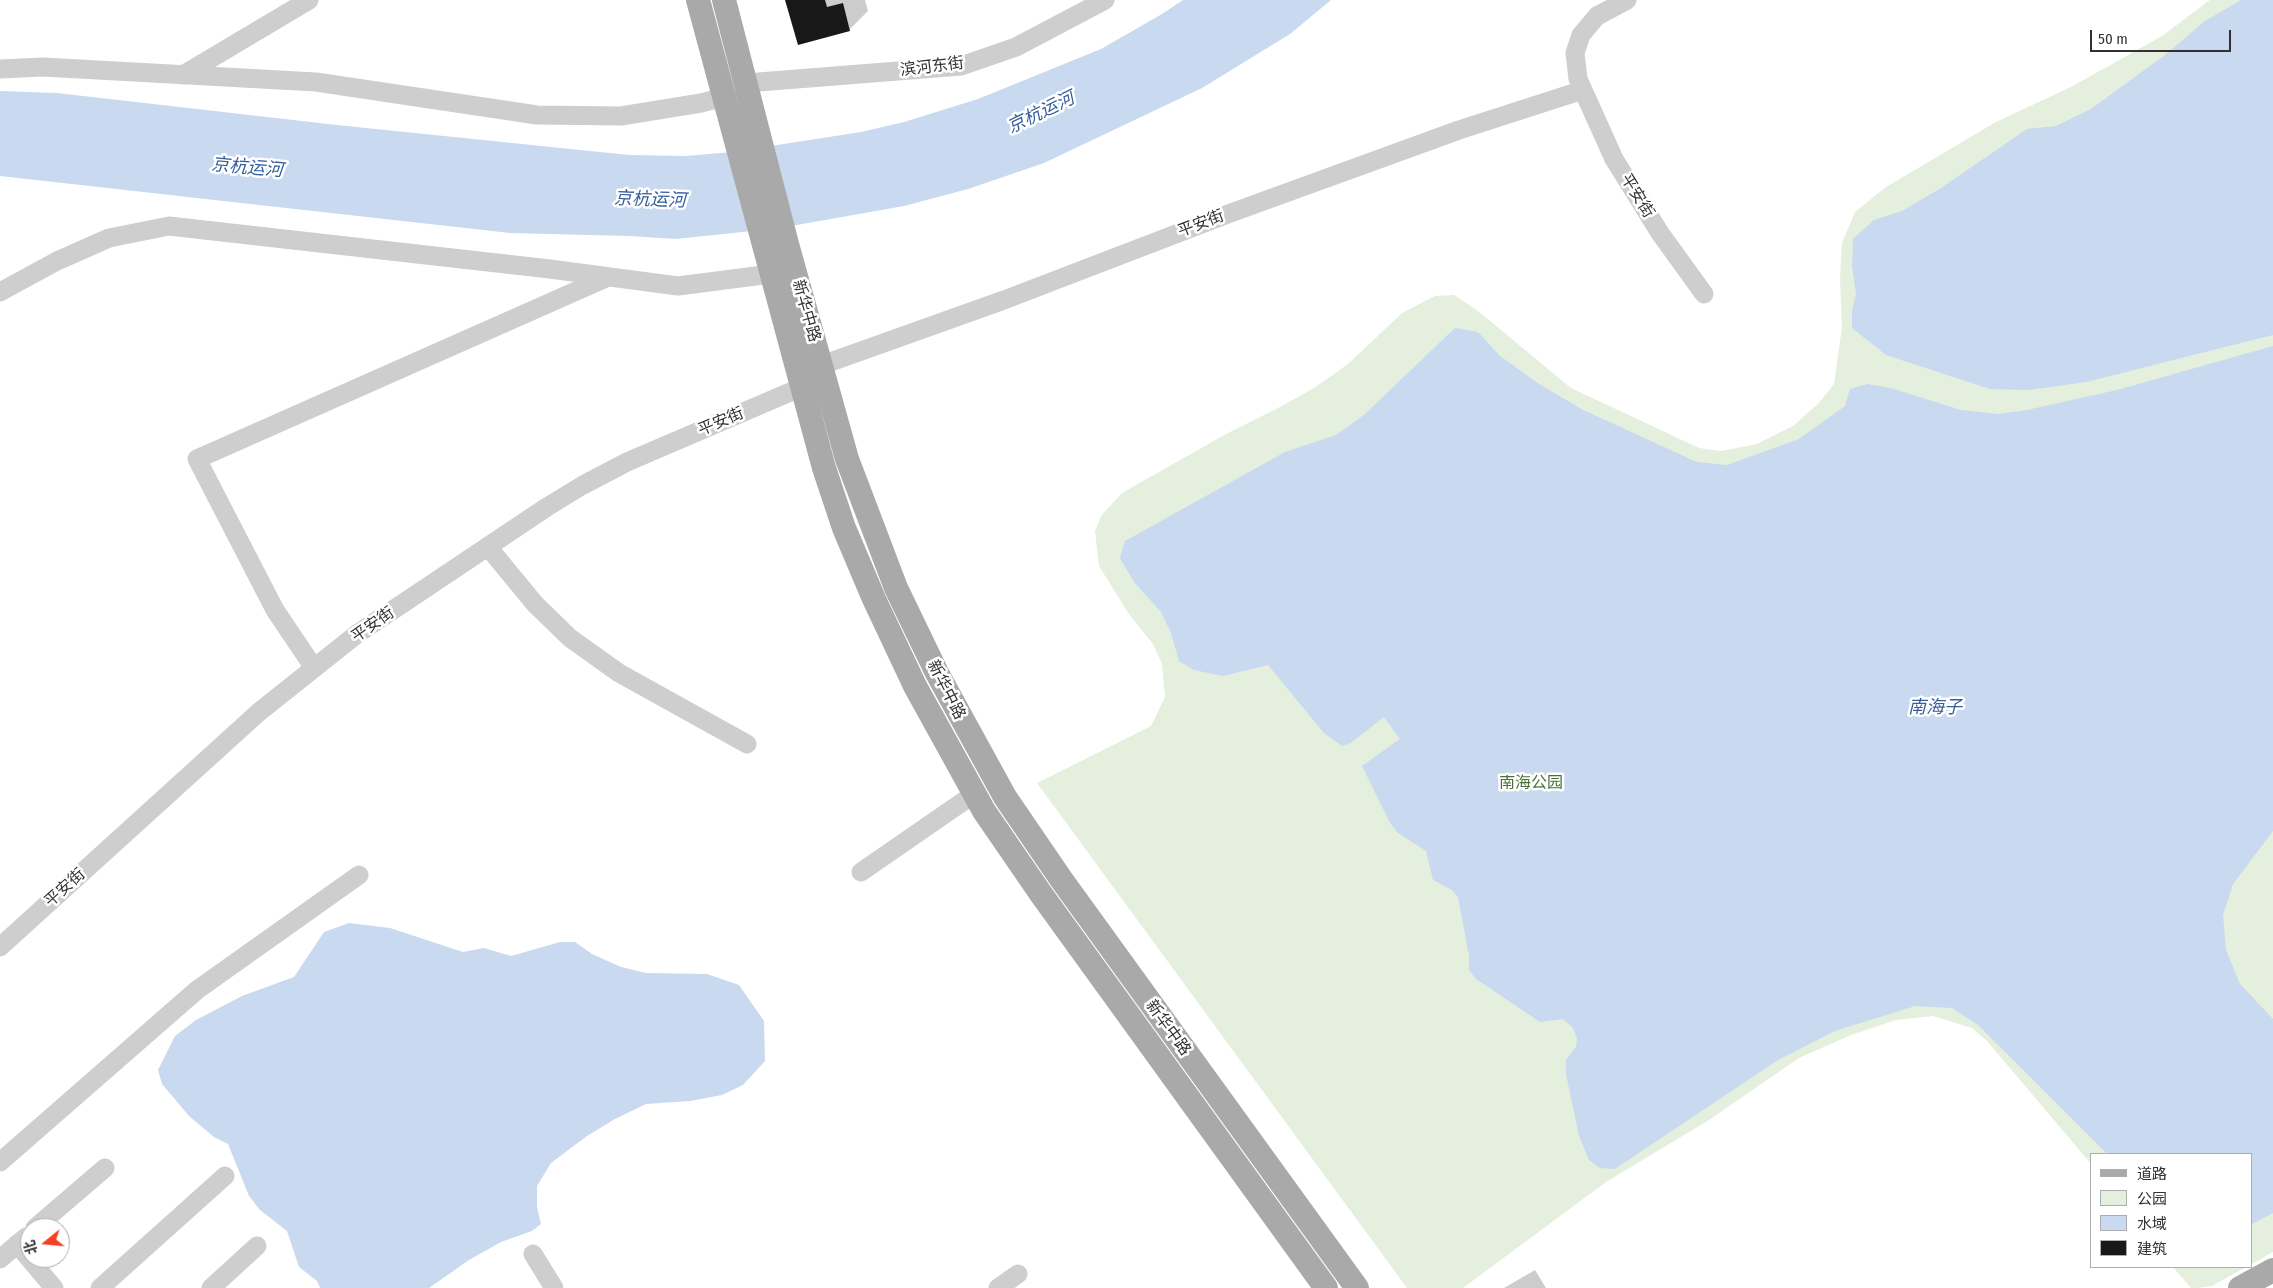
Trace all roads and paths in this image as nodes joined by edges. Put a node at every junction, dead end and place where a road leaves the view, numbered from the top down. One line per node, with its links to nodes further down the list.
1 (309, 0): 7 (street)
2 (698, 0): 10 (main road, 新华中路)
3 (724, 0): 8 (main road, 新华中路)
4 (1105, 0): 8 (street, 滨河东街)
5 (1628, 0): 9 (street, 平安街)
6 (0, 70): 7 (street)
7 (183, 75): 10 (street)
8 (746, 82): 11 (main road, 新华中路)
9 (1584, 90): 15 (street, 平安街); 16 (street, 平安街)
10 (724, 97): 11 (main road, 新华中路)
11 (776, 247): 12 (main road, 新华中路); 16 (main road, 新华中路)
12 (771, 274): 13 (street); 17 (main road, 新华中路)
13 (608, 277): 14 (street); 19 (street)
14 (0, 292)
15 (1704, 294)
16 (822, 365): 42 (main road, 新华中路)
17 (802, 387): 18 (street, 平安街); 21 (main road, 新华中路)
18 (488, 547): 19 (street, 平安街); 20 (street)
19 (314, 668): 24 (street, 平安街)
20 (746, 744)
21 (974, 794): 22 (street); 41 (main road, 新华中路)
22 (861, 872)
23 (359, 875): 25 (street)
24 (0, 947)
25 (0, 1162)
26 (105, 1168): 28 (street)
27 (225, 1176): 37 (street)
28 (47, 1218)
29 (20, 1242): 32 (street)
30 (257, 1246): 38 (street)
31 (533, 1254): 39 (street)
32 (0, 1259)
33 (41, 1268): 36 (street)
34 (2273, 1270): 43 (main road)
35 (1018, 1274): 40 (street)
36 (54, 1288)
37 (100, 1288)
38 (211, 1288)
39 (554, 1288)
40 (998, 1288)
41 (1326, 1288)
42 (1357, 1288)
43 (2240, 1288)

